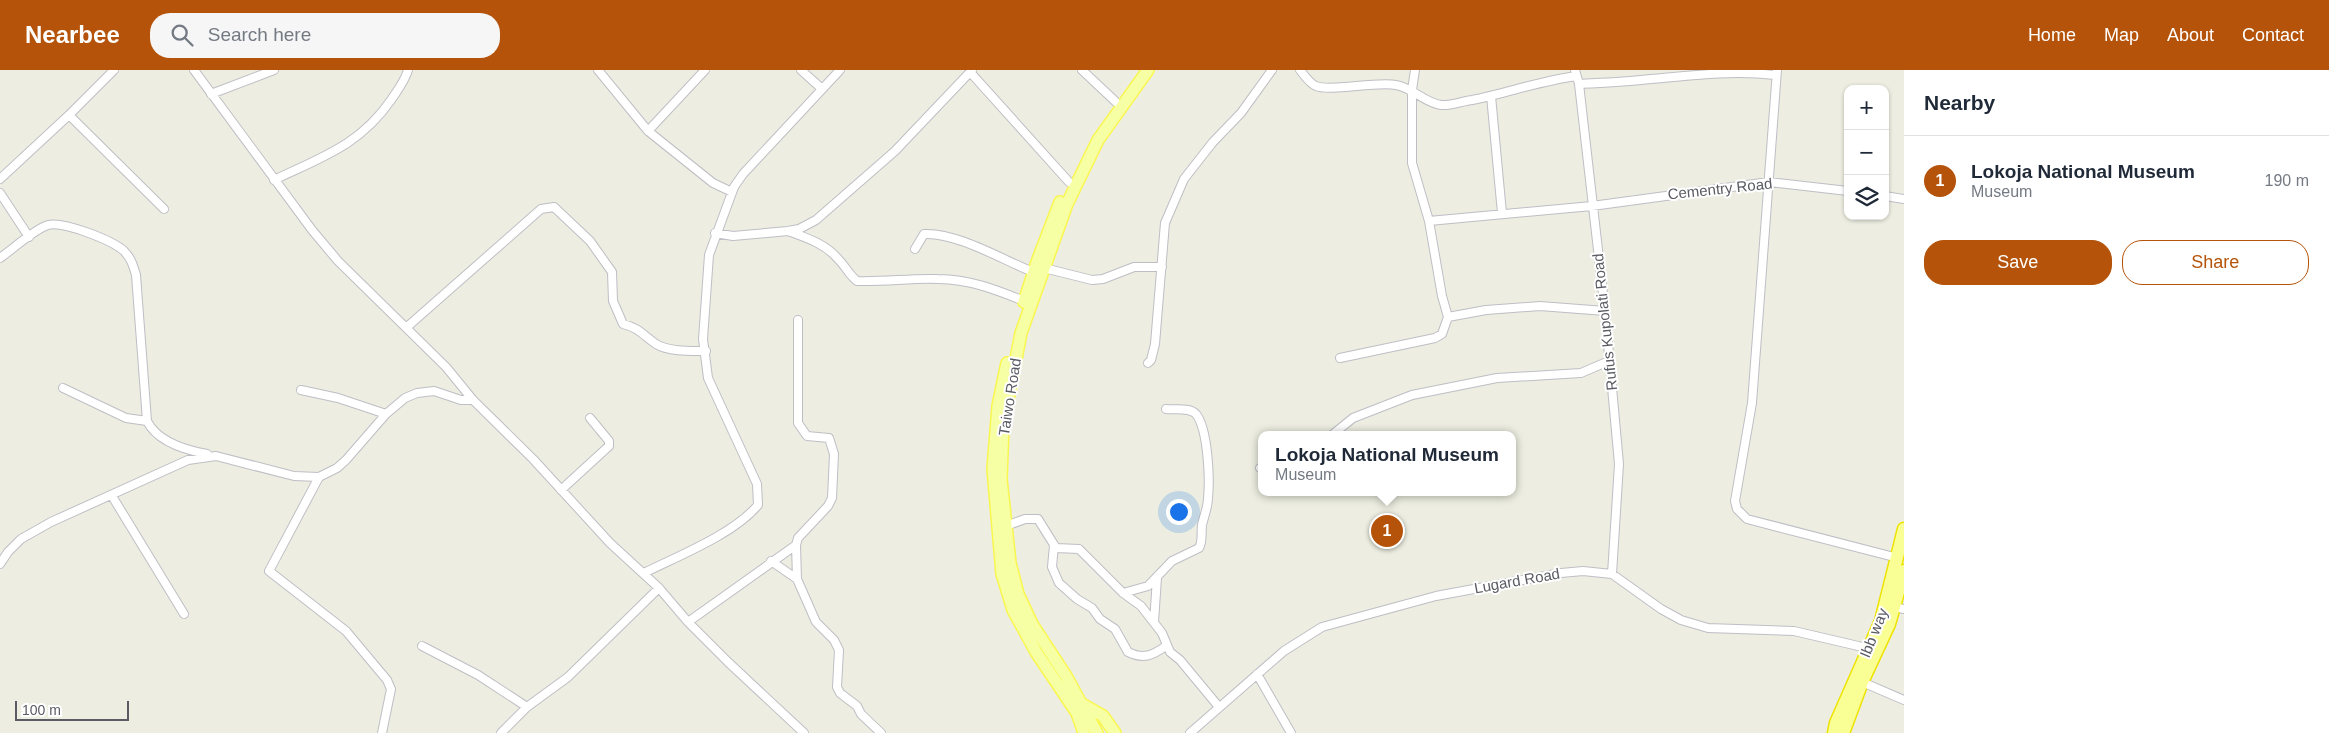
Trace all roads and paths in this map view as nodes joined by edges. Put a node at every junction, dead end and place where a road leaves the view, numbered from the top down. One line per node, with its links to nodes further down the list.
1 (114, 70): 24 (street)
2 (194, 70): 21 (street)
3 (274, 70): 21 (street)
4 (408, 70): 27 (street)
5 (598, 70): 25 (street)
6 (705, 70): 25 (street)
7 (801, 70): 19 (street)
8 (840, 70): 19 (street)
9 (1082, 70): 23 (street)
10 (1139, 70): 23 (main road, Taiwo Road)
11 (1148, 70): 45 (main road, Taiwo Road)
12 (1272, 70): 44 (street)
13 (1300, 70): 20 (street)
14 (1415, 70): 20 (street)
15 (971, 71): 28 (street); 39 (street)
16 (1576, 73): 18 (street, Rufus Kupolati Road); 22 (street)
17 (1776, 73): 18 (street); 29 (street)
18 (1579, 84): 35 (street, Rufus Kupolati Road)
19 (822, 88): 31 (street)
20 (1412, 90): 22 (street); 38 (street)
21 (211, 94): 27 (street)
22 (1491, 96): 37 (street)
23 (1116, 102): 28 (main road, Taiwo Road)
24 (69, 115): 26 (street); 36 (street)
25 (648, 131): 31 (street)
26 (0, 179)
27 (274, 180): 50 (street)
28 (1069, 182): 45 (main road, Taiwo Road)
29 (1769, 182): 30 (street, Cementry Road); 35 (street, Cementry Road); 73 (street)
30 (1844, 191)
31 (732, 192): 40 (street)
32 (0, 193): 41 (street)
33 (1889, 197): 34 (street)
34 (1904, 199)
35 (1592, 206): 37 (street, Cementry Road); 47 (street, Rufus Kupolati Road)
36 (164, 209)
37 (1502, 214): 38 (street, Cementry Road)
38 (1429, 221): 48 (street)
39 (788, 231): 40 (street); 46 (street)
40 (716, 233): 51 (street)
41 (29, 237): 43 (street); 61 (street)
42 (915, 249): 45 (street)
43 (0, 258)
44 (1162, 267): 45 (street); 54 (street)
45 (1039, 270): 46 (main road, Taiwo Road); 69 (main road, Taiwo Road)
46 (1024, 301): 100 (main road, Taiwo Road)
47 (1605, 311): 48 (street); 53 (street, Rufus Kupolati Road)
48 (1448, 317): 52 (street)
49 (798, 320): 72 (street)
50 (407, 327): 51 (street); 57 (street)
51 (706, 351): 77 (street)
52 (1340, 358)
53 (1609, 361): 62 (street); 78 (street, Rufus Kupolati Road)
54 (1148, 362)
55 (64, 388): 61 (street)
56 (301, 390): 59 (street)
57 (473, 400): 59 (street); 67 (street)
58 (1166, 409): 80 (street)
59 (386, 414): 66 (street)
60 (590, 418): 67 (street)
61 (147, 420): 63 (street)
62 (1337, 431)
63 (189, 451): 64 (street); 65 (street)
64 (216, 456): 65 (street); 66 (street)
65 (188, 460): 68 (street)
66 (319, 477): 96 (street)
67 (561, 490): 77 (street)
68 (112, 496): 75 (street); 84 (street)
69 (1006, 526): 71 (street); 93 (main road, Taiwo Road)
70 (1904, 529): 73 (highway, Ibb way)
71 (1054, 545): 82 (street); 88 (street)
72 (796, 546): 74 (street); 79 (street)
73 (1898, 558): 89 (highway, Ibb way)
74 (771, 561): 79 (street); 85 (street)
75 (0, 564)
76 (1904, 571): 83 (highway)
77 (644, 573): 81 (street)
78 (1612, 574): 89 (street); 90 (street, Lugard Road)
79 (797, 578): 99 (street)
80 (1157, 578): 82 (street); 86 (street)
81 (659, 588): 85 (street); 94 (street)
82 (1123, 593): 86 (street)
83 (1899, 608): 89 (highway)
84 (184, 614)
85 (688, 622): 98 (street)
86 (1154, 622): 88 (street)
87 (422, 646): 94 (street)
88 (1166, 646): 95 (street)
89 (1873, 650): 91 (highway); 105 (highway, Ibb way)
90 (1257, 674): 95 (street, Lugard Road); 104 (street)
91 (1862, 682): 92 (street); 106 (highway)
92 (1904, 700)
93 (1082, 704): 101 (main road, Taiwo Road); 102 (main road)
94 (527, 708): 97 (street)
95 (1219, 708): 103 (street, Lugard Road)
96 (382, 733)
97 (501, 733)
98 (804, 733)
99 (881, 733)
100 (1084, 733)
101 (1097, 733)
102 (1115, 733)
103 (1190, 733)
104 (1291, 733)
105 (1834, 733)
106 (1843, 733)

